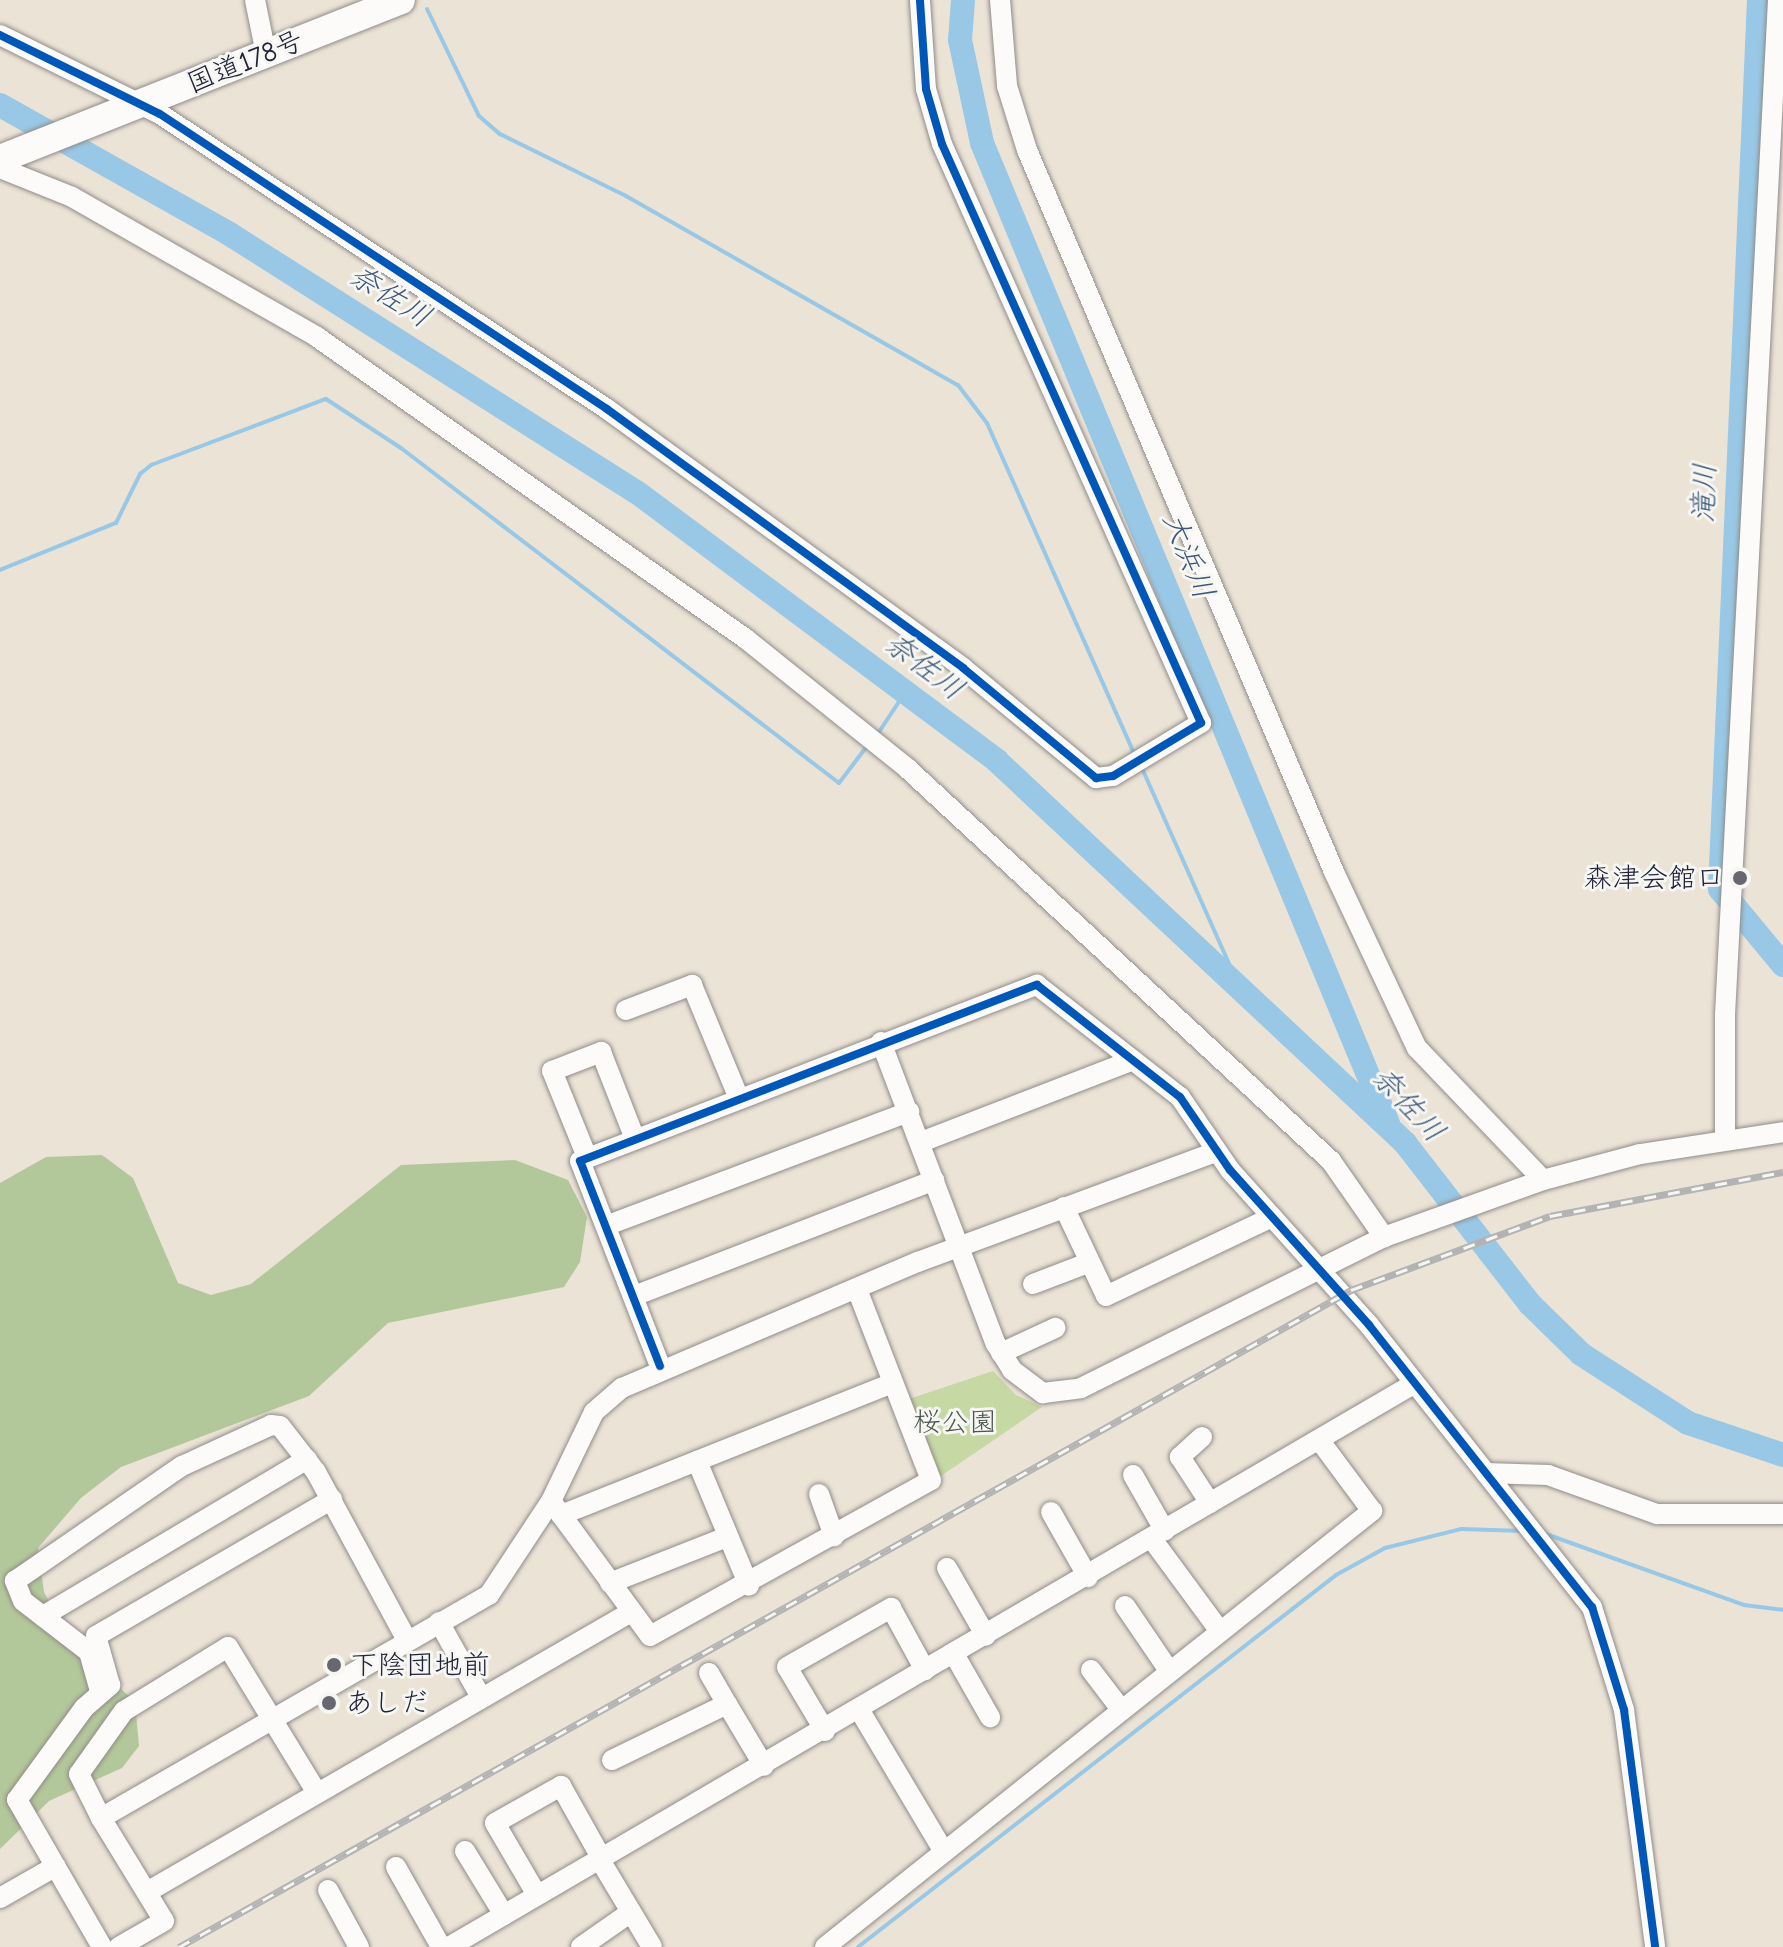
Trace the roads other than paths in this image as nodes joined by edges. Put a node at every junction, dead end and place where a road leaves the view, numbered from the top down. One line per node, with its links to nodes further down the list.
1 (255, 0): 7 (street)
2 (401, 0): 7 (highway, 国道178号)
3 (920, 0): 8 (street)
4 (1000, 0): 22 (street)
5 (1778, 0): 17 (street)
6 (0, 35): 8 (street)
7 (266, 54): 8 (highway, 国道178号)
8 (129, 109): 9 (highway, 国道178号)
9 (1, 162): 26 (street)
10 (626, 1010): 13 (street)
11 (881, 1042): 12 (street); 13 (street); 14 (street)
12 (1133, 1060): 18 (street); 19 (street)
13 (738, 1096): 16 (street)
14 (909, 1112): 18 (street); 25 (street)
15 (1783, 1132): 17 (street)
16 (634, 1136): 20 (street); 20 (street)
17 (1725, 1139): 22 (street)
18 (921, 1142): 21 (street)
19 (1215, 1152): 23 (street); 24 (street)
20 (587, 1157): 25 (street)
21 (934, 1180): 27 (street); 32 (street)
22 (1543, 1180): 26 (street)
23 (1064, 1207): 27 (street); 28 (street)
24 (1272, 1217): 28 (street); 29 (street)
25 (608, 1225): 32 (street)
26 (1384, 1237): 29 (street)
27 (959, 1248): 31 (street); 34 (street)
28 (1088, 1263): 30 (street)
29 (1321, 1268): 34 (street); 37 (street)
30 (1033, 1284)
31 (858, 1292): 35 (street); 36 (street)
32 (634, 1296): 35 (street)
33 (1055, 1328): 34 (street)
34 (1001, 1353)
35 (660, 1366): 47 (street)
36 (893, 1383): 41 (street); 51 (street)
37 (1412, 1385): 39 (street); 43 (street)
38 (1202, 1437): 46 (street)
39 (1320, 1441): 46 (street); 61 (street)
40 (307, 1459): 45 (street); 59 (street); 59 (street)
41 (697, 1461): 47 (street); 52 (street)
42 (1133, 1475): 50 (street)
43 (1491, 1480): 49 (street); 100 (street)
44 (819, 1494): 51 (street)
45 (332, 1499): 63 (street); 69 (street)
46 (1210, 1503): 50 (street)
47 (556, 1508): 55 (street); 60 (street)
48 (1051, 1512): 54 (street)
49 (1783, 1514)
50 (1159, 1535): 54 (street); 61 (street)
51 (834, 1536): 56 (street)
52 (727, 1537): 55 (street); 56 (street)
53 (947, 1568): 62 (street)
54 (1088, 1577): 62 (street)
55 (610, 1583): 58 (street)
56 (749, 1586): 58 (street)
57 (1125, 1606): 65 (street)
58 (631, 1612): 70 (street)
59 (43, 1616): 69 (street)
60 (439, 1622): 63 (street); 70 (street)
61 (1219, 1630): 65 (street)
62 (986, 1636): 64 (street)
63 (407, 1640): 75 (street)
64 (954, 1654): 66 (street); 74 (street)
65 (1168, 1669): 72 (street)
66 (925, 1670): 73 (street); 76 (street)
67 (1091, 1670): 72 (street)
68 (709, 1673): 71 (street)
69 (100, 1691): 84 (street)
70 (481, 1697): 79 (street)
71 (727, 1704): 77 (street); 78 (street)
72 (1120, 1708): 82 (street)
73 (860, 1711): 76 (street); 82 (street)
74 (990, 1717)
75 (271, 1718): 79 (street); 80 (street); 80 (street)
76 (825, 1731): 78 (street)
77 (612, 1760)
78 (764, 1766): 83 (street)
79 (317, 1793): 87 (street)
80 (101, 1818): 87 (street)
81 (465, 1851): 91 (street)
82 (944, 1852): 99 (street)
83 (601, 1859): 88 (street); 88 (street); 90 (street)
84 (56, 1866): 89 (street); 92 (street)
85 (396, 1867): 95 (street)
86 (328, 1890): 94 (street)
87 (147, 1892): 93 (street)
88 (537, 1895): 91 (street)
89 (0, 1898)
90 (631, 1912): 97 (street); 98 (street)
91 (504, 1915): 96 (street)
92 (102, 1947)
93 (119, 1947)
94 (359, 1947)
95 (441, 1947)
96 (449, 1947)
97 (581, 1947)
98 (652, 1947)
99 (825, 1947)
100 (1655, 1947)

